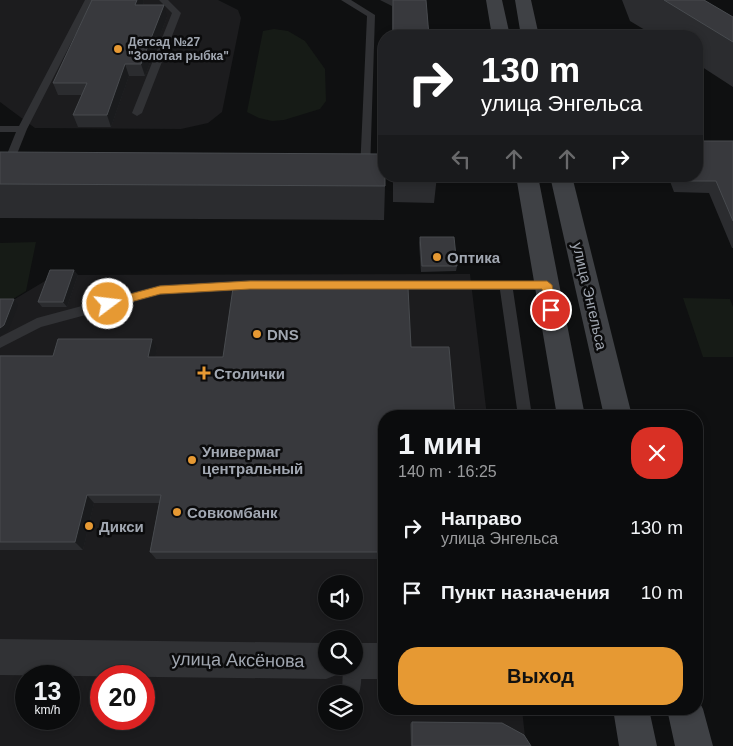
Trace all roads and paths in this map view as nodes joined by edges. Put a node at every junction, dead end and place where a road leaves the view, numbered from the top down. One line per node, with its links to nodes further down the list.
1 (89, 0): 9 (lane)
2 (163, 0): 8 (lane)
3 (345, 0): 12 (lane)
4 (494, 0): 6 (main road)
5 (523, 0): 7 (main road)
6 (500, 30)
7 (529, 30)
8 (137, 113)
9 (22, 129): 10 (lane); 11 (lane)
10 (0, 130)
11 (7, 172)
12 (356, 172)
13 (528, 182): 16 (main road)
14 (562, 182): 20 (main road, улица Энгельса)
15 (506, 285): 16 (lane); 17 (lane); 18 (lane)
16 (547, 285): 19 (main road)
17 (0, 342)
18 (524, 410)
19 (570, 410)
20 (617, 410)
21 (0, 657): 22 (street, улица Аксёнова)
22 (318, 661)
23 (363, 661): 24 (street)
24 (378, 662)
25 (632, 715): 27 (main road)
26 (686, 715): 28 (main road)
27 (638, 746)
28 (694, 746)

